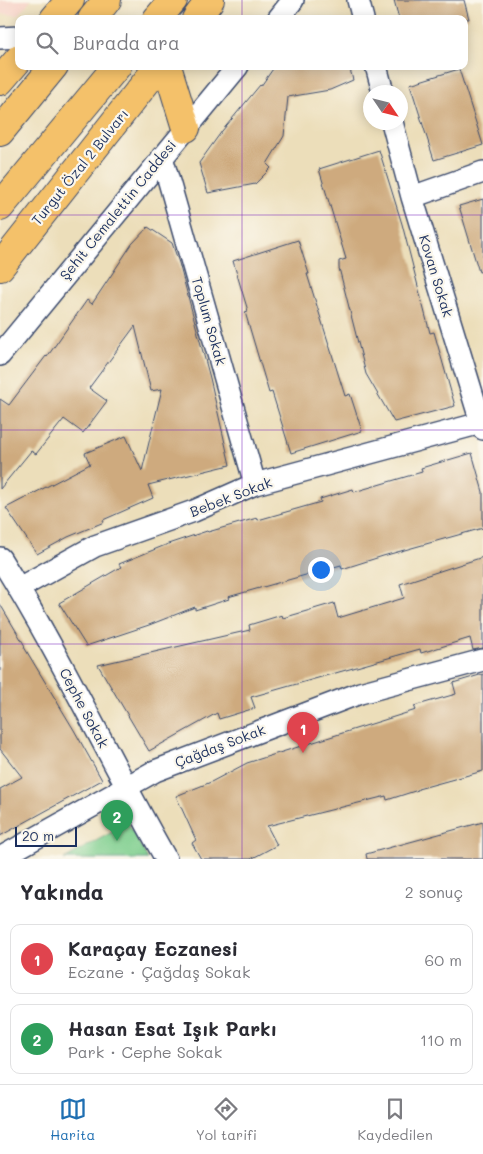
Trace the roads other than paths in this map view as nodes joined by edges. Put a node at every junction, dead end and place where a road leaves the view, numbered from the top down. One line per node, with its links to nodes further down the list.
1 (70, 0): 7 (highway)
2 (107, 0): 8 (highway)
3 (173, 0): 9 (highway)
4 (210, 0): 10 (highway)
5 (293, 0): 11 (street)
6 (358, 0): 12 (street)
7 (57, 15)
8 (95, 15)
9 (160, 15)
10 (199, 15)
11 (281, 15)
12 (362, 15)
13 (15, 37): 14 (street)
14 (0, 38)
15 (15, 64): 22 (highway)
16 (51, 70): 26 (highway)
17 (114, 70): 30 (highway)
18 (156, 70): 31 (highway, Turgut Özal 2 Bulvarı)
19 (168, 70): 24 (highway)
20 (235, 70): 24 (street, Şehit Cemalettin Caddesi)
21 (377, 70): 23 (street)
22 (0, 81)
23 (381, 85)
24 (186, 128): 27 (street, Şehit Cemalettin Caddesi)
25 (394, 130): 29 (street, Kovan Sokak)
26 (0, 132)
27 (162, 157): 32 (street, Şehit Cemalettin Caddesi); 34 (street, Toplum Sokak)
28 (483, 172): 29 (street)
29 (412, 197): 33 (street, Kovan Sokak)
30 (0, 207)
31 (0, 267)
32 (0, 355)
33 (482, 426): 34 (street, Bebek Sokak)
34 (255, 484): 36 (street, Bebek Sokak)
35 (0, 558): 36 (street, Cephe Sokak)
36 (19, 588): 38 (street, Cephe Sokak)
37 (483, 660): 38 (street, Çağdaş Sokak)
38 (126, 788): 39 (street, Çağdaş Sokak); 40 (street, Cephe Sokak)
39 (0, 858)
40 (166, 859)

